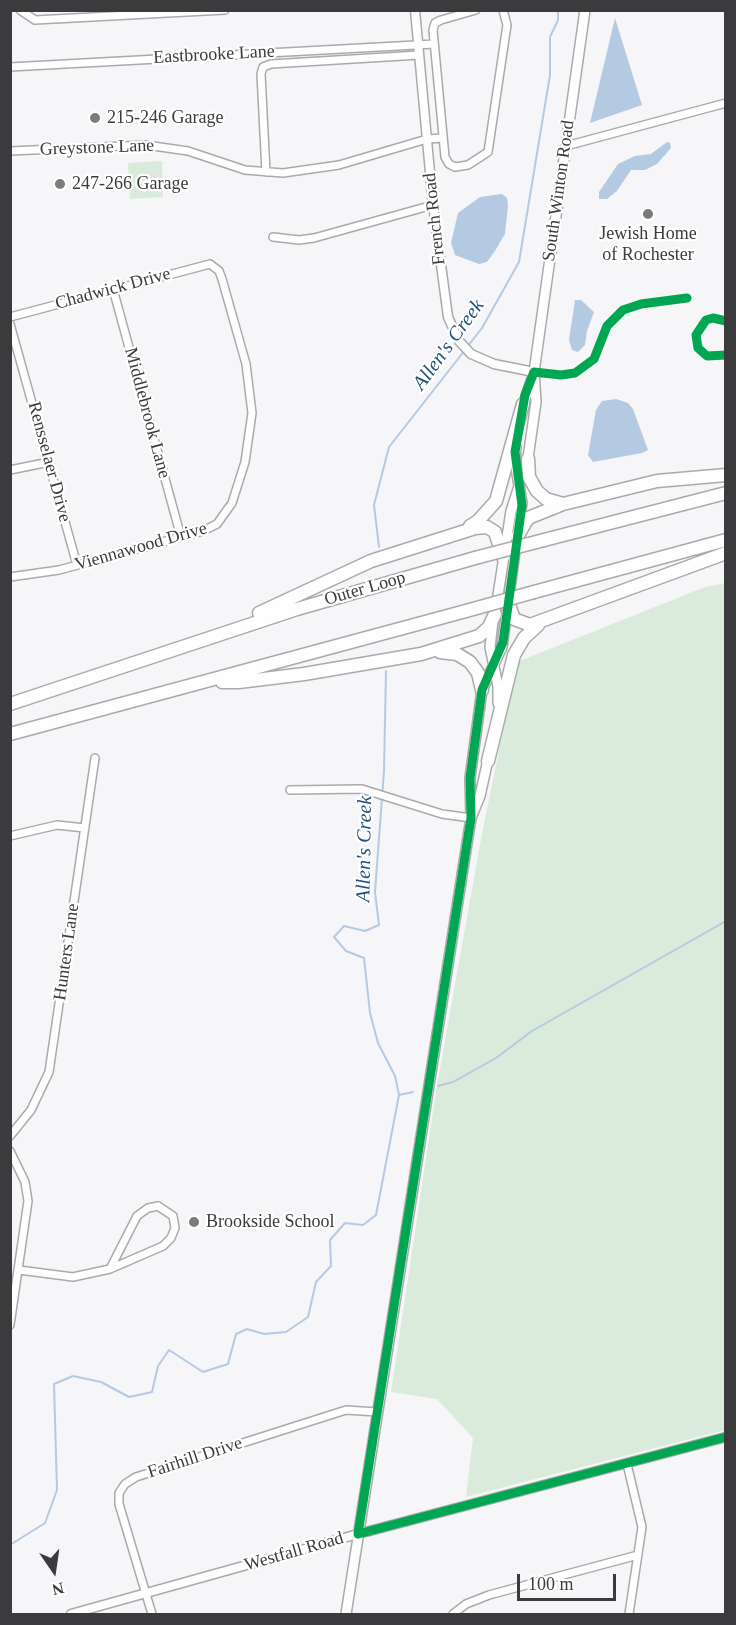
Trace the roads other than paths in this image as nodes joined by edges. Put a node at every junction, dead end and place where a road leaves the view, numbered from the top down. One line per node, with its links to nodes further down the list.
1 (20, 10): 7 (street)
2 (225, 10): 7 (street)
3 (415, 10): 9 (street, French Road)
4 (476, 10): 8 (street)
5 (503, 10): 13 (street)
6 (585, 10): 15 (main road, South Winton Road)
7 (206, 11)
8 (434, 44): 9 (street, Eastbrooke Lane); 13 (street)
9 (418, 45): 10 (street, French Road); 11 (street, Eastbrooke Lane)
10 (419, 55): 14 (street, French Road); 17 (street)
11 (10, 67)
12 (726, 103): 15 (street)
13 (443, 138): 14 (street, Greystone Lane)
14 (427, 140): 17 (street, Greystone Lane); 18 (street, French Road)
15 (566, 146): 24 (main road, South Winton Road)
16 (10, 151): 17 (street, Greystone Lane)
17 (266, 172)
18 (433, 205): 19 (street); 24 (street, French Road)
19 (273, 237)
20 (215, 267): 21 (street, Chadwick Drive); 34 (street, Viennawood Drive)
21 (113, 289): 22 (street, Chadwick Drive); 34 (street, Middlebrook Lane)
22 (10, 317)
23 (10, 324): 27 (street, Rensselaer Drive)
24 (534, 372): 25 (main road, South Winton Road); 26 (main road, South Winton Road)
25 (523, 404): 30 (main road, South Winton Road); 33 (highway)
26 (528, 459): 30 (main road, South Winton Road); 32 (highway)
27 (49, 462): 28 (street); 39 (street, Rensselaer Drive)
28 (10, 470)
29 (726, 475): 32 (highway)
30 (519, 485): 35 (main road, South Winton Road); 38 (main road, South Winton Road)
31 (726, 493): 44 (highway, Outer Loop, bridge)
32 (563, 504): 35 (highway)
33 (452, 535): 38 (highway); 44 (highway)
34 (181, 537): 39 (street, Viennawood Drive)
35 (517, 537): 41 (main road, South Winton Road)
36 (726, 540): 47 (highway, bridge)
37 (726, 553): 43 (highway)
38 (503, 557): 42 (main road, South Winton Road)
39 (77, 565): 40 (street, Viennawood Drive)
40 (10, 577)
41 (508, 602): 43 (highway); 46 (main road, South Winton Road)
42 (495, 614): 45 (highway); 46 (main road, South Winton Road)
43 (541, 622): 52 (highway)
44 (238, 627): 49 (highway, Outer Loop)
45 (421, 654): 47 (highway); 48 (highway)
46 (493, 664): 48 (main road, South Winton Road); 52 (main road, South Winton Road)
47 (208, 681): 50 (highway)
48 (482, 690): 54 (main road, South Winton Road)
49 (10, 704)
50 (10, 734)
51 (95, 758): 55 (street, Hunters Lane)
52 (488, 761): 54 (main road, South Winton Road)
53 (290, 790): 54 (street)
54 (471, 818): 62 (main road, South Winton Road)
55 (85, 828): 56 (street); 57 (street, Hunters Lane)
56 (10, 836)
57 (10, 1136)
58 (10, 1151): 60 (street)
59 (110, 1269): 59 (street); 60 (street)
60 (19, 1270): 61 (street)
61 (10, 1324)
62 (377, 1412): 65 (main road, South Winton Road); 67 (street, Fairhill Drive)
63 (726, 1437): 64 (street, Westfall Road)
64 (627, 1464): 65 (street, Westfall Road); 66 (street)
65 (358, 1534): 67 (street, Westfall Road); 70 (main road, South Winton Road)
66 (638, 1555): 71 (street); 72 (street)
67 (145, 1594): 68 (street, Westfall Road); 69 (street)
68 (71, 1614)
69 (152, 1614)
70 (346, 1614)
71 (453, 1614)
72 (629, 1614)

